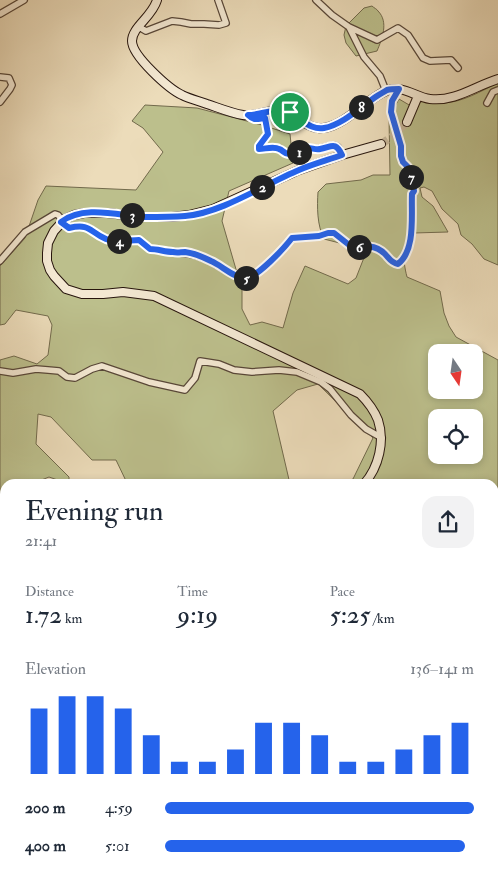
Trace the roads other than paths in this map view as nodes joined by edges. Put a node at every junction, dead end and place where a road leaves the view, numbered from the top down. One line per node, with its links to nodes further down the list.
1 (24, 0): 5 (street)
2 (157, 0): 6 (street)
3 (218, 0): 6 (street)
4 (316, 0): 7 (street)
5 (0, 14)
6 (139, 27): 17 (street)
7 (349, 27): 8 (street); 13 (street)
8 (458, 68)
9 (0, 77): 15 (street)
10 (498, 79): 14 (street)
11 (399, 89): 13 (street); 14 (street); 21 (street)
12 (498, 90): 16 (street)
13 (386, 91): 17 (street)
14 (418, 96): 18 (street)
15 (0, 102)
16 (487, 103)
17 (248, 115): 20 (street)
18 (407, 122)
19 (381, 144): 20 (street)
20 (342, 155): 21 (street)
21 (62, 222): 22 (street); 24 (street)
22 (0, 260)
23 (0, 371): 24 (street)
24 (382, 438): 25 (street)
25 (368, 479)

